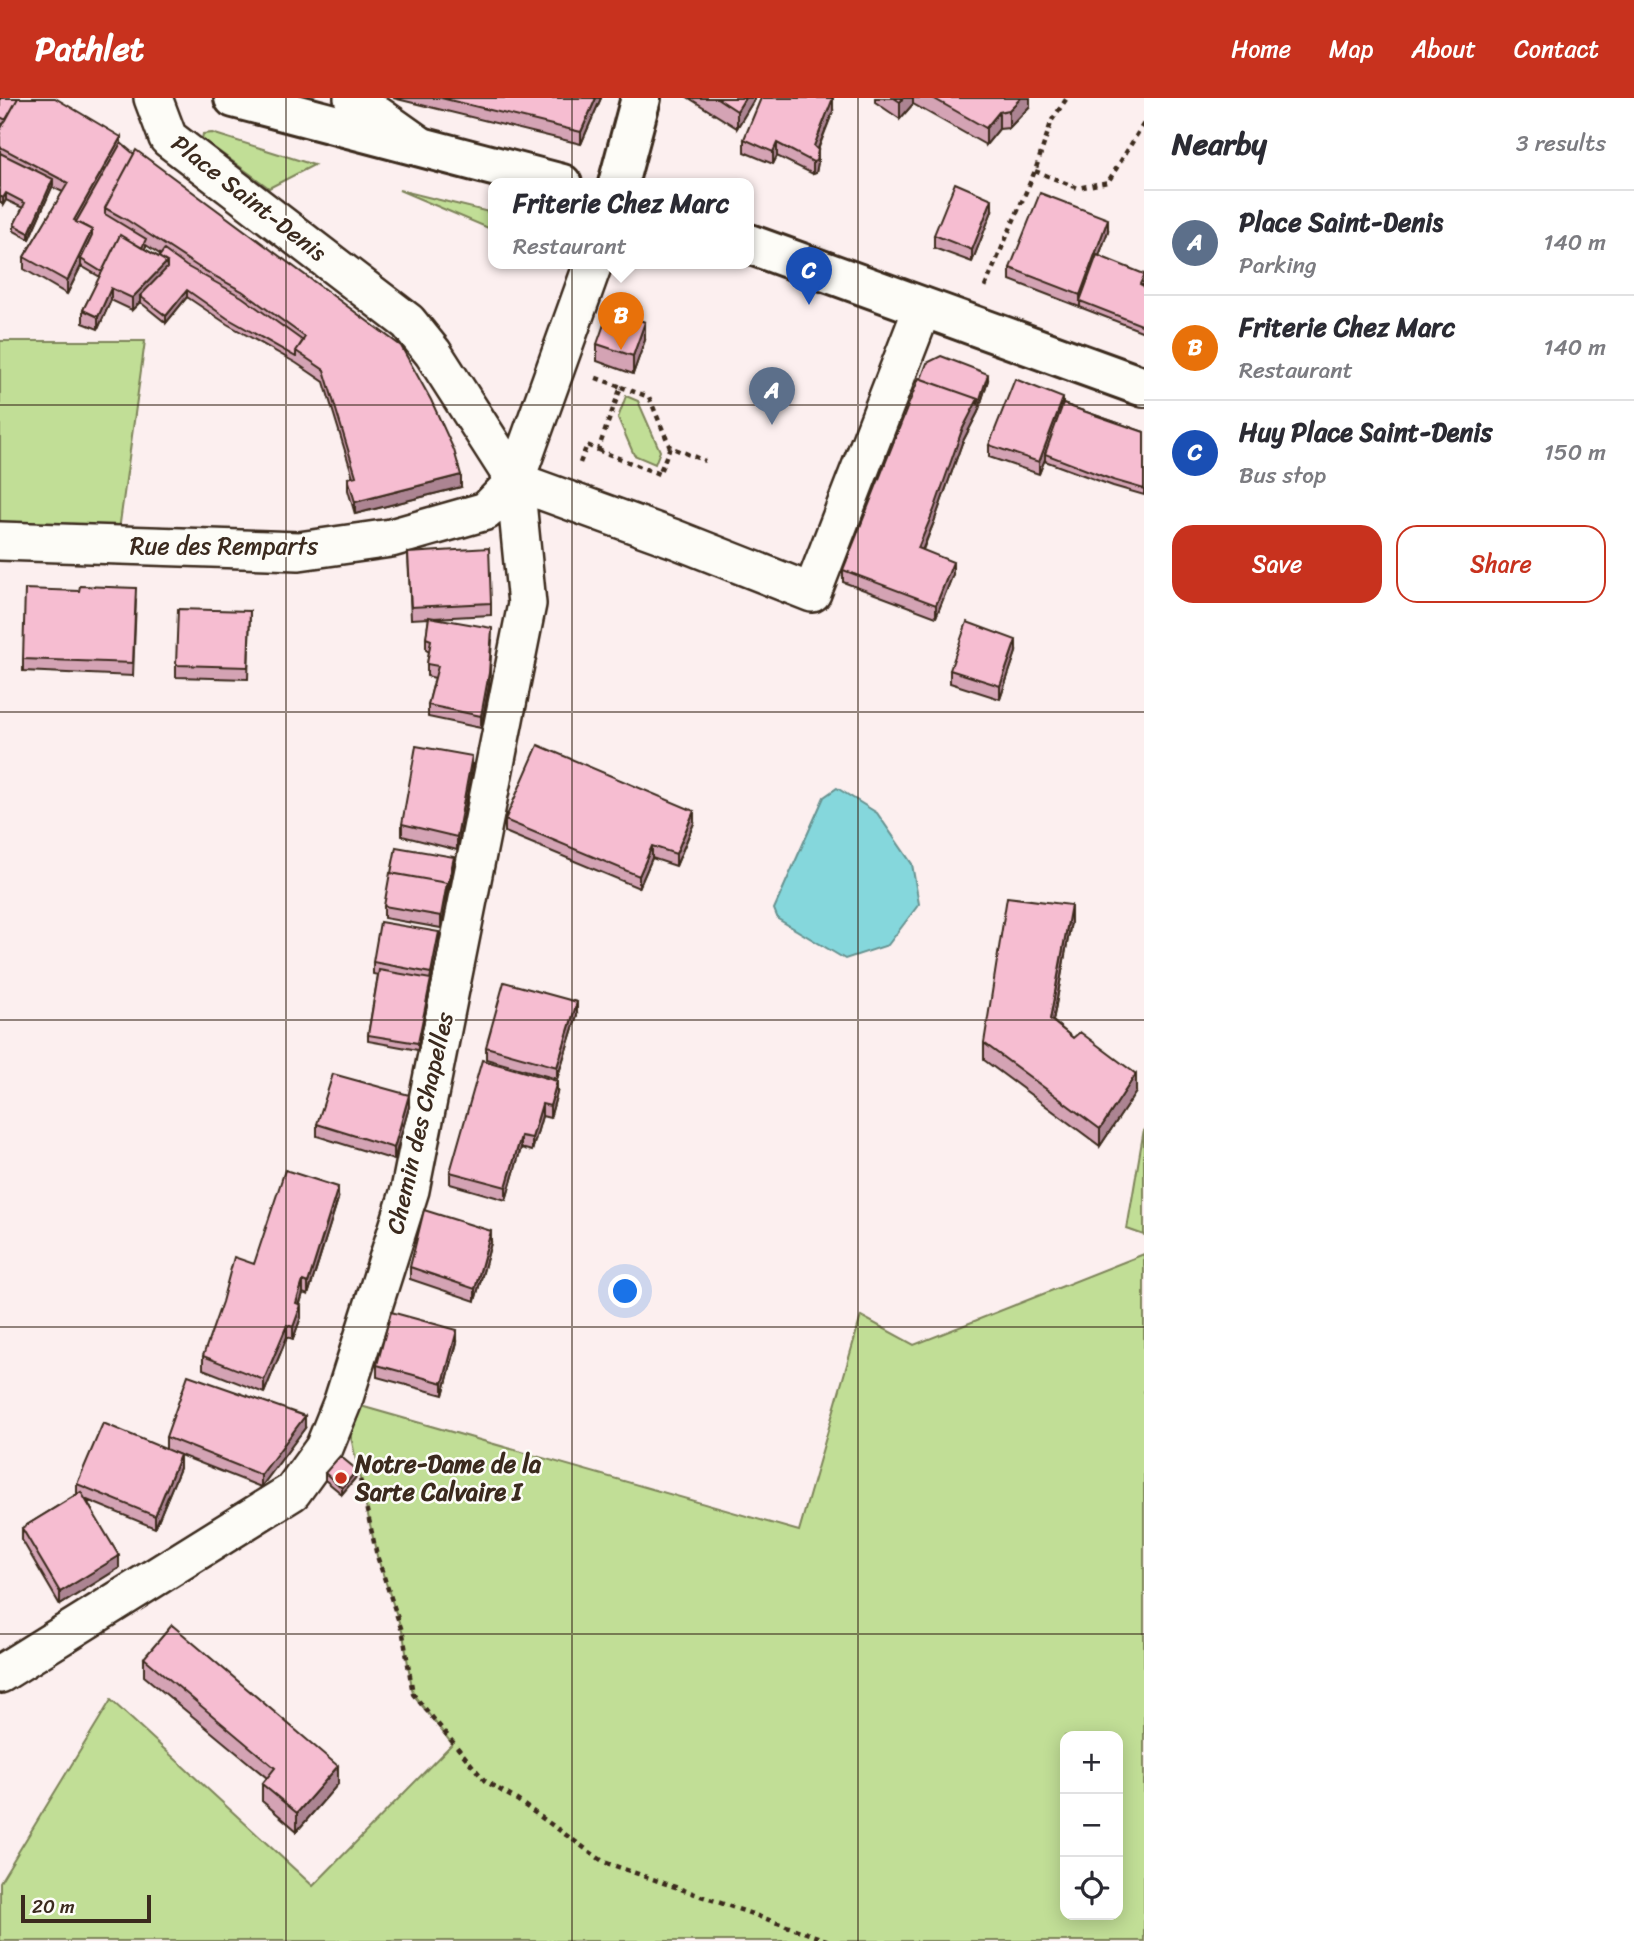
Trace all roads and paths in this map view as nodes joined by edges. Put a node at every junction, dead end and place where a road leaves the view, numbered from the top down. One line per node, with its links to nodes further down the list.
1 (153, 98): 21 (street, Place Saint-Denis)
2 (234, 98): 7 (main road)
3 (353, 98): 7 (street)
4 (642, 98): 10 (main road)
5 (1067, 98): 8 (path)
6 (1144, 123): 8 (path)
7 (426, 149): 9 (main road)
8 (1035, 171): 14 (path)
9 (539, 178)
10 (620, 178)
11 (754, 246): 13 (main road)
12 (591, 269): 21 (street)
13 (923, 307): 14 (main road); 22 (street)
14 (971, 324): 17 (main road)
15 (602, 380): 16 (path)
16 (621, 387): 18 (path); 19 (path)
17 (1144, 387)
18 (670, 447): 19 (path); 20 (path)
19 (598, 450): 22 (path)
20 (705, 461)
21 (515, 481): 22 (street); 23 (street, Rue des Remparts); 25 (street, Chemin des Chapelles)
22 (566, 500)
23 (0, 541)
24 (357, 1466): 26 (path)
25 (0, 1674)
26 (830, 1941)

